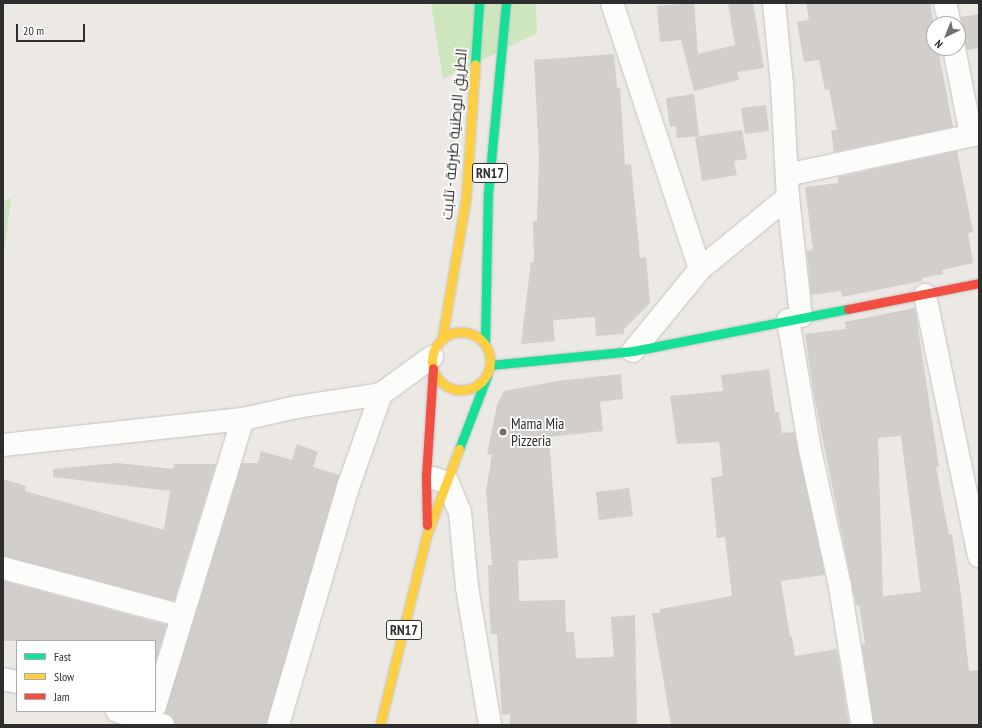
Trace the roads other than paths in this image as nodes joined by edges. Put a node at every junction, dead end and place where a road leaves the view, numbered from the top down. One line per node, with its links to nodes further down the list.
1 (479, 3): 17 (main road, الطريق الوطنية طبرقة - تلابت / RN17)
2 (506, 3): 15 (main road, RN17)
3 (612, 3): 11 (street)
4 (774, 3): 9 (street)
5 (945, 3): 6 (street)
6 (948, 16)
7 (956, 56): 8 (street)
8 (975, 134): 9 (street)
9 (787, 175): 10 (street)
10 (788, 197): 11 (street); 14 (street)
11 (700, 269): 16 (street)
12 (979, 283): 13 (main road)
13 (925, 295): 14 (main road); 25 (street)
14 (795, 318): 16 (main road); 38 (street)
15 (485, 344): 17 (main road); 18 (main road, RN17)
16 (633, 350): 18 (main road)
17 (436, 355): 19 (main road); 20 (street); 23 (main road, الطريق الوطنية طبرقة - تلابت / RN17)
18 (490, 365): 19 (main road, RN17)
19 (487, 376): 24 (main road, الطريق الوطنية طبرقة - تلابت / RN17)
20 (381, 394): 21 (street); 35 (street)
21 (243, 419): 22 (street); 29 (street)
22 (3, 446)
23 (426, 476): 24 (street); 26 (main road, الطريق الوطنية طبرقة - تلابت / RN17)
24 (448, 483): 26 (main road, الطريق الوطنية طبرقة - تلابت / RN17); 37 (street)
25 (975, 520): 27 (street)
26 (427, 534): 36 (main road, الطريق الوطنية طبرقة - تلابت / RN17)
27 (979, 556)
28 (3, 568): 29 (street)
29 (182, 616): 32 (street)
30 (3, 679): 31 (street)
31 (16, 682)
32 (156, 711)
33 (122, 712): 34 (street)
34 (154, 718)
35 (278, 725)
36 (380, 725)
37 (490, 725)
38 (862, 725)

